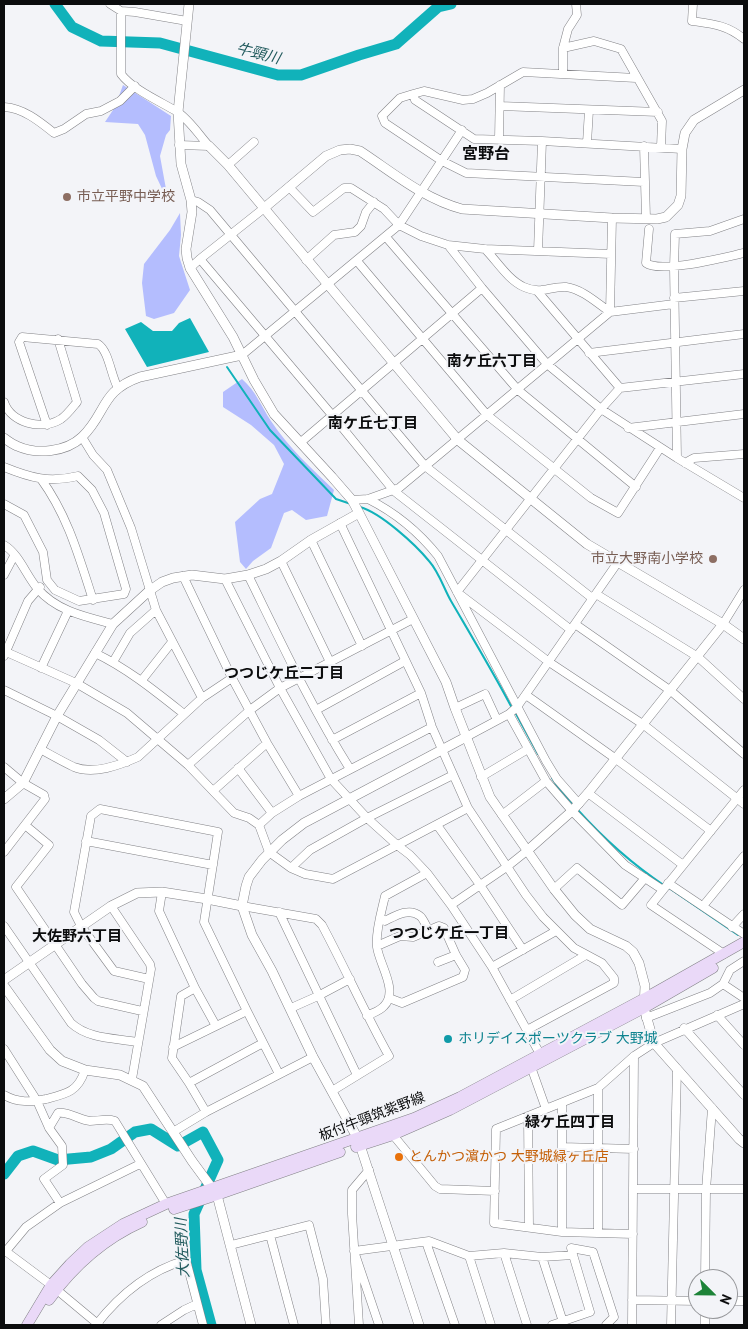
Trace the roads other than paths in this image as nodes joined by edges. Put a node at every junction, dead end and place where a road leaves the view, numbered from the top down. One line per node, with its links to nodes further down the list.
1 (110, 4): 5 (street)
2 (189, 4): 6 (street)
3 (576, 4): 8 (street)
4 (693, 4): 7 (street)
5 (121, 11): 6 (street); 12 (street)
6 (187, 21): 18 (street)
7 (744, 39)
8 (563, 48): 9 (street); 10 (street)
9 (563, 74): 10 (street); 11 (street)
10 (636, 78): 19 (street)
11 (500, 85): 14 (street); 15 (street)
12 (135, 86): 16 (street); 18 (street)
13 (744, 90): 29 (street)
14 (413, 94): 20 (street); 30 (street)
15 (500, 106): 17 (street); 21 (street)
16 (4, 107)
17 (589, 110): 19 (street); 24 (street)
18 (178, 112): 25 (street); 26 (street)
19 (658, 112): 28 (street)
20 (462, 130): 21 (street); 30 (street)
21 (499, 139): 22 (street)
22 (542, 141): 24 (street); 32 (street)
23 (254, 142): 31 (street)
24 (587, 143): 27 (street)
25 (179, 145): 26 (street); 36 (street)
26 (209, 146): 31 (street)
27 (644, 146): 28 (street); 33 (street)
28 (661, 147): 29 (street)
29 (682, 149): 41 (street)
30 (442, 161): 32 (street); 35 (street)
31 (228, 165): 38 (street)
32 (541, 177): 33 (street); 39 (street)
33 (644, 182): 41 (street)
34 (289, 187): 35 (street); 37 (street); 38 (street)
35 (421, 192): 39 (street); 43 (street)
36 (191, 200): 45 (street); 56 (street)
37 (374, 202): 43 (street); 53 (street)
38 (264, 209): 45 (street); 53 (street)
39 (539, 213): 40 (street); 49 (street)
40 (612, 218): 41 (street); 51 (street)
41 (646, 218)
42 (744, 219): 55 (street)
43 (399, 225): 46 (street); 47 (street)
44 (649, 229): 55 (street)
45 (231, 235): 52 (street); 62 (street)
46 (386, 237): 54 (street); 64 (street)
47 (448, 245): 48 (street); 58 (street)
48 (485, 249): 49 (street); 60 (street)
49 (538, 251): 51 (street)
50 (744, 253): 55 (street)
51 (611, 254): 63 (street)
52 (200, 258): 56 (street); 66 (street)
53 (306, 260): 57 (street)
54 (357, 261): 57 (street); 67 (street)
55 (674, 267): 61 (street)
56 (190, 268): 72 (street)
57 (328, 285): 62 (street); 73 (street)
58 (482, 288): 64 (street); 74 (street)
59 (744, 291): 61 (street)
60 (538, 292): 63 (street); 68 (street)
61 (674, 301): 63 (street); 70 (street)
62 (295, 312): 66 (street); 79 (street)
63 (610, 312): 68 (street)
64 (451, 314): 67 (street); 80 (street)
65 (744, 334): 70 (street)
66 (266, 336): 72 (street); 84 (street)
67 (422, 338): 73 (street); 85 (street)
68 (578, 338): 71 (street); 74 (street)
69 (58, 339): 77 (street); 87 (street); 87 (street)
70 (675, 343): 71 (street); 76 (street)
71 (589, 353): 78 (street)
72 (242, 355): 77 (street); 93 (street)
73 (393, 363): 79 (street); 92 (street)
74 (547, 364): 80 (street); 82 (street)
75 (744, 374): 76 (street)
76 (676, 381): 78 (street); 86 (street)
77 (118, 388): 89 (street)
78 (620, 388): 82 (street)
79 (362, 390): 84 (street); 98 (street)
80 (518, 390): 85 (street); 91 (street)
81 (4, 402): 87 (street)
82 (601, 410): 88 (street); 91 (street)
83 (744, 414): 86 (street)
84 (332, 415): 93 (street); 103 (street)
85 (487, 415): 92 (street); 100 (street)
86 (677, 420): 88 (street); 96 (street)
87 (47, 425)
88 (628, 428): 94 (street)
89 (82, 437): 90 (street); 125 (street)
90 (4, 438)
91 (577, 439): 100 (street); 102 (street)
92 (458, 440): 98 (street); 104 (street)
93 (301, 442): 107 (street)
94 (660, 448): 96 (street); 102 (street)
95 (744, 454): 97 (street)
96 (677, 458): 97 (street)
97 (685, 463): 105 (street)
98 (425, 466): 103 (street); 111 (street)
99 (4, 467): 101 (street)
100 (554, 469): 102 (street); 104 (street)
101 (41, 479): 128 (street); 128 (street)
102 (636, 487)
103 (394, 491): 106 (street); 115 (street)
104 (530, 498): 111 (street); 117 (street)
105 (744, 498)
106 (368, 499): 107 (street); 126 (street)
107 (352, 500): 109 (street)
108 (4, 504): 122 (street)
109 (360, 512): 110 (street); 131 (street)
110 (340, 523): 112 (street); 135 (street)
111 (505, 531): 115 (street); 127 (street)
112 (310, 540): 116 (street); 138 (street)
113 (4, 545): 114 (street)
114 (14, 556): 118 (street); 123 (street)
115 (482, 560): 126 (street); 134 (street)
116 (281, 561): 119 (street); 144 (street)
117 (618, 562): 127 (street); 133 (street)
118 (4, 575)
119 (248, 575): 121 (street); 148 (street)
120 (183, 576): 121 (street); 125 (street); 147 (street)
121 (225, 579): 151 (street)
122 (47, 580): 123 (street); 128 (street)
123 (38, 589): 130 (street); 139 (street)
124 (744, 590): 133 (street)
125 (149, 592): 129 (street); 132 (street)
126 (457, 592): 145 (street); 158 (street)
127 (594, 596): 134 (street); 141 (street)
128 (93, 600)
129 (156, 610): 137 (street); 143 (street)
130 (68, 611): 132 (street); 146 (street)
131 (413, 619): 135 (street); 159 (street)
132 (113, 624): 140 (street)
133 (723, 624): 136 (street); 141 (street)
134 (573, 627): 145 (street); 153 (street)
135 (392, 630): 138 (street); 142 (street)
136 (744, 639)
137 (172, 642): 149 (street); 156 (street)
138 (362, 646): 144 (street)
139 (4, 653): 146 (street)
140 (95, 653): 143 (street); 150 (street)
141 (698, 658): 153 (street); 157 (street)
142 (405, 661): 154 (street); 161 (street)
143 (113, 662): 149 (street)
144 (330, 662): 148 (street)
145 (549, 662): 155 (street); 166 (street)
146 (41, 668): 150 (street)
147 (232, 678): 156 (street); 160 (street)
148 (299, 679): 151 (street); 161 (street)
149 (142, 680): 162 (street)
150 (76, 683): 164 (street); 169 (street)
151 (280, 688): 160 (street); 184 (street)
152 (4, 690): 164 (street)
153 (671, 690): 166 (street); 175 (street)
154 (421, 694): 167 (street); 170 (street)
155 (526, 695): 158 (street); 176 (street)
156 (202, 698): 162 (street)
157 (744, 699)
158 (517, 707): 163 (street); 196 (street)
159 (454, 708): 165 (street); 168 (street)
160 (250, 710): 171 (street); 178 (street)
161 (316, 710): 170 (street)
162 (184, 714): 169 (street)
163 (509, 714): 165 (street); 174 (street)
164 (57, 716): 172 (street); 177 (street)
165 (497, 720): 168 (street)
166 (644, 725): 176 (street); 193 (street)
167 (432, 727): 173 (street); 181 (street)
168 (466, 737): 173 (street); 183 (street)
169 (157, 738): 177 (street); 178 (street)
170 (332, 740): 181 (street)
171 (267, 743): 180 (street); 190 (street)
172 (40, 749): 177 (street); 186 (street)
173 (443, 749): 182 (street); 192 (street)
174 (528, 749): 183 (street); 185 (street)
175 (744, 754)
176 (616, 759): 189 (street); 203 (street)
177 (127, 762)
178 (188, 765): 188 (street)
179 (4, 767): 186 (street)
180 (238, 768): 188 (street); 197 (street)
181 (350, 769): 184 (street)
182 (453, 774): 195 (street); 199 (street)
183 (481, 777): 198 (street)
184 (331, 779): 190 (street); 192 (street)
185 (546, 781): 196 (street); 198 (street)
186 (23, 783): 191 (street); 200 (street)
187 (744, 790): 193 (street)
188 (213, 791): 201 (street)
189 (588, 793): 196 (street); 211 (street)
190 (299, 796): 197 (street)
191 (4, 799)
192 (348, 799): 199 (street); 208 (street)
193 (737, 799): 194 (street); 203 (street)
194 (744, 804)
195 (468, 808): 202 (street); 212 (street)
196 (575, 808): 206 (street); 215 (street)
197 (272, 813): 201 (street)
198 (502, 815): 206 (street)
199 (367, 818): 205 (street); 213 (street)
200 (25, 825): 207 (street); 236 (street)
201 (259, 825): 208 (street)
202 (437, 825): 205 (street); 217 (street)
203 (711, 831): 211 (street)
204 (86, 841): 210 (street); 210 (street); 230 (street)
205 (396, 845): 213 (street); 214 (street)
206 (528, 850): 212 (street); 218 (street)
207 (4, 852)
208 (269, 852): 213 (street); 224 (street)
209 (744, 856): 225 (street)
210 (213, 865): 221 (street)
211 (682, 865): 216 (street)
212 (508, 866): 217 (street); 233 (street)
213 (291, 868)
214 (427, 874): 222 (street); 228 (street)
215 (645, 878): 218 (street); 219 (street)
216 (668, 883): 219 (street); 225 (street)
217 (480, 885): 222 (street); 238 (street)
218 (554, 889): 259 (street)
219 (662, 890): 240 (street)
220 (162, 892): 221 (street); 223 (street); 252 (street)
221 (207, 898): 224 (street); 261 (street)
222 (451, 905): 246 (street)
223 (111, 906): 230 (street); 247 (street)
224 (242, 906): 226 (street); 258 (street)
225 (703, 906): 231 (street)
226 (279, 912): 248 (street); 253 (street)
227 (744, 914): 231 (street)
228 (380, 918): 232 (street); 237 (street)
229 (4, 926): 245 (street)
230 (81, 926): 236 (street); 247 (street)
231 (732, 927): 234 (street)
232 (428, 929): 237 (street); 241 (street)
233 (556, 931): 238 (street); 242 (street)
234 (744, 934)
235 (744, 942): 240 (main road, 板付牛頸筑紫野線)
236 (55, 944): 245 (street); 260 (street)
237 (376, 946): 254 (street)
238 (522, 950): 246 (street)
239 (744, 950): 259 (main road, 板付牛頸筑紫野線)
240 (724, 954): 259 (main road, 板付牛頸筑紫野線)
241 (456, 955): 244 (street); 254 (street)
242 (586, 955): 256 (street); 266 (street)
243 (744, 961): 250 (street)
244 (438, 962)
245 (29, 963): 249 (street); 267 (street)
246 (492, 967): 256 (street)
247 (149, 979): 260 (street)
248 (350, 979): 253 (street); 263 (street)
249 (4, 980)
250 (722, 984): 255 (street); 259 (street)
251 (4, 986): 278 (street)
252 (196, 988): 264 (street); 271 (street)
253 (318, 996): 258 (street); 280 (street)
254 (389, 998): 263 (street)
255 (744, 998)
256 (510, 1000): 266 (street)
257 (744, 1004): 262 (street)
258 (291, 1008): 275 (street)
259 (645, 1008): 269 (street); 273 (main road, 板付牛頸筑紫野線); 276 (main road, 板付牛頸筑紫野線)
260 (142, 1011): 267 (street)
261 (246, 1012): 264 (street); 268 (street)
262 (717, 1015): 265 (street); 270 (street)
263 (367, 1016): 280 (street)
264 (216, 1026): 271 (street)
265 (684, 1028): 269 (street); 286 (street)
266 (527, 1030): 273 (street)
267 (137, 1042): 281 (street)
268 (263, 1043): 279 (street); 282 (street)
269 (654, 1043): 274 (street); 277 (street)
270 (744, 1045)
271 (173, 1047): 282 (street)
272 (4, 1049): 287 (street)
273 (540, 1054): 276 (main road, 板付牛頸筑紫野線)
274 (634, 1056): 283 (street); 300 (street)
275 (313, 1057): 279 (street); 284 (street)
276 (530, 1064): 290 (street); 295 (main road, 板付牛頸筑紫野線); 296 (main road, 板付牛頸筑紫野線)
277 (677, 1069): 289 (street); 304 (street)
278 (85, 1070): 281 (street); 287 (street)
279 (279, 1074): 291 (street)
280 (357, 1075): 284 (street)
281 (132, 1079): 294 (street)
282 (189, 1082): 291 (street)
283 (598, 1088): 288 (street); 299 (street)
284 (332, 1091): 296 (street)
285 (4, 1095): 287 (street)
286 (744, 1095)
287 (37, 1101): 293 (street)
288 (562, 1102): 290 (street); 298 (street)
289 (712, 1108): 297 (street); 306 (street)
290 (546, 1109): 292 (street)
291 (206, 1112): 294 (street)
292 (528, 1116): 307 (street); 311 (street)
293 (49, 1128): 301 (street); 309 (street)
294 (174, 1133): 308 (street)
295 (393, 1135): 296 (main road, 板付牛頸筑紫野線); 307 (street)
296 (359, 1142): 302 (street); 308 (main road, 板付牛頸筑紫野線)
297 (744, 1143)
298 (562, 1147): 299 (street); 312 (street)
299 (598, 1148): 300 (street); 313 (street)
300 (634, 1149): 303 (street)
301 (140, 1164): 309 (street); 310 (street)
302 (369, 1170): 318 (street); 320 (street)
303 (633, 1189): 304 (street); 315 (street)
304 (674, 1189): 306 (street); 328 (street)
305 (744, 1189): 306 (street)
306 (706, 1190): 325 (street)
307 (495, 1191): 311 (street)
308 (215, 1192): 310 (main road, 板付牛頸筑紫野線); 317 (street); 326 (main road, 板付牛頸筑紫野線)
309 (60, 1203): 319 (street)
310 (166, 1204): 326 (main road, 板付牛頸筑紫野線)
311 (529, 1227): 312 (street)
312 (562, 1232): 313 (street)
313 (598, 1233): 315 (street)
314 (270, 1234): 317 (street); 338 (street); 339 (street)
315 (633, 1234): 327 (street)
316 (426, 1242): 318 (street); 323 (street); 343 (street)
317 (231, 1245): 337 (street)
318 (394, 1247): 320 (street); 342 (street)
319 (5, 1250): 326 (street)
320 (354, 1252): 340 (street); 341 (street)
321 (504, 1253): 323 (street); 324 (street); 345 (street)
322 (572, 1255): 324 (street); 331 (street); 347 (street)
323 (469, 1256): 344 (street)
324 (542, 1257): 331 (street)
325 (705, 1269)
326 (54, 1287): 332 (main road, 板付牛頸筑紫野線); 333 (main road, 板付牛頸筑紫野線); 334 (street)
327 (632, 1300): 328 (street); 348 (street)
328 (671, 1300): 329 (street); 349 (street)
329 (688, 1301)
330 (197, 1304): 334 (street); 335 (street); 336 (street)
331 (563, 1323): 346 (street)
332 (27, 1325)
333 (34, 1325)
334 (97, 1325)
335 (161, 1325)
336 (203, 1325)
337 (251, 1325)
338 (294, 1325)
339 (326, 1325)
340 (359, 1325)
341 (379, 1325)
342 (419, 1325)
343 (455, 1325)
344 (491, 1325)
345 (527, 1325)
346 (552, 1325)
347 (606, 1325)
348 (632, 1325)
349 (671, 1325)

